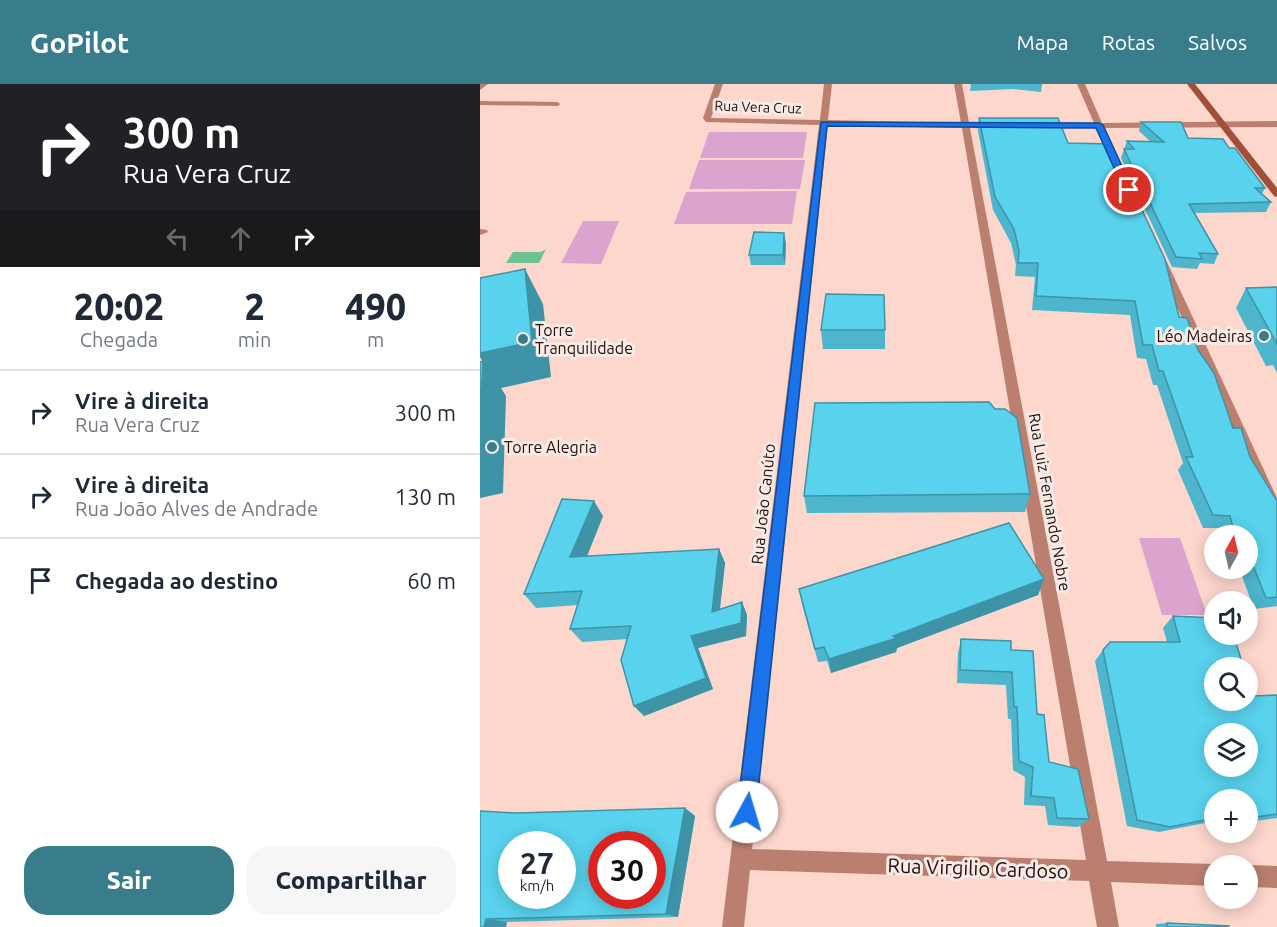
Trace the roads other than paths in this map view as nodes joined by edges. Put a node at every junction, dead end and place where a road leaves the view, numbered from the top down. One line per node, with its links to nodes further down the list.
1 (484, 84): 7 (street)
2 (719, 84): 10 (street, Rua Vera Cruz)
3 (828, 84): 10 (street, Rua João Canúto)
4 (958, 84): 14 (street, Rua Luiz Fernando Nobre)
5 (1081, 84): 13 (street)
6 (1191, 84): 11 (main road)
7 (480, 88)
8 (480, 103): 9 (street)
9 (557, 104)
10 (824, 123): 14 (street, Rua Vera Cruz); 21 (street, Rua João Canúto)
11 (1221, 124): 12 (street); 13 (street); 18 (main road)
12 (1277, 124)
13 (1099, 125): 16 (street); 17 (street)
14 (965, 126): 15 (street, Rua Vera Cruz); 22 (street, Rua Luiz Fernando Nobre)
15 (1010, 126)
16 (1032, 126)
17 (1119, 168)
18 (1277, 194)
19 (1158, 255): 20 (street)
20 (1277, 513)
21 (741, 859): 22 (street, Rua Virgilio Cardoso); 26 (street, Rua João Canúto)
22 (1098, 872): 23 (street, Rua Virgilio Cardoso); 27 (street, Rua Luiz Fernando Nobre)
23 (1204, 875)
24 (1258, 876): 25 (street)
25 (1277, 877)
26 (733, 927)
27 (1108, 927)

